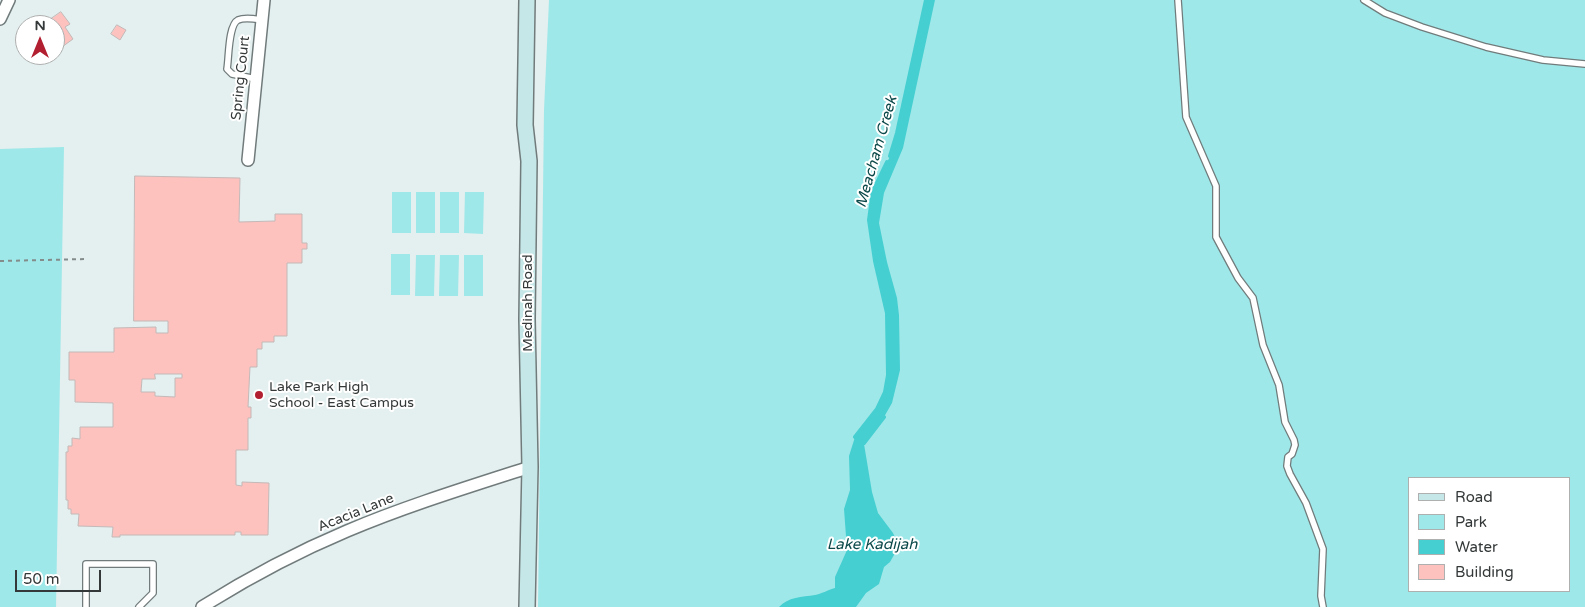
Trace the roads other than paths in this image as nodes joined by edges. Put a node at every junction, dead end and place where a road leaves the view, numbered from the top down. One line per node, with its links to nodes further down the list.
1 (9, 0): 6 (street)
2 (264, 0): 7 (street, Spring Court)
3 (527, 0): 11 (main road, Medinah Road)
4 (1178, 0): 16 (lane)
5 (1364, 0): 8 (lane)
6 (0, 20)
7 (262, 20): 9 (street, Spring Court); 9 (lane)
8 (1585, 64)
9 (256, 79): 10 (street, Spring Court)
10 (248, 160)
11 (530, 467): 14 (street, Acacia Lane); 15 (main road, Medinah Road)
12 (86, 607): 13 (lane)
13 (139, 607)
14 (202, 607)
15 (527, 607)
16 (1323, 607)

